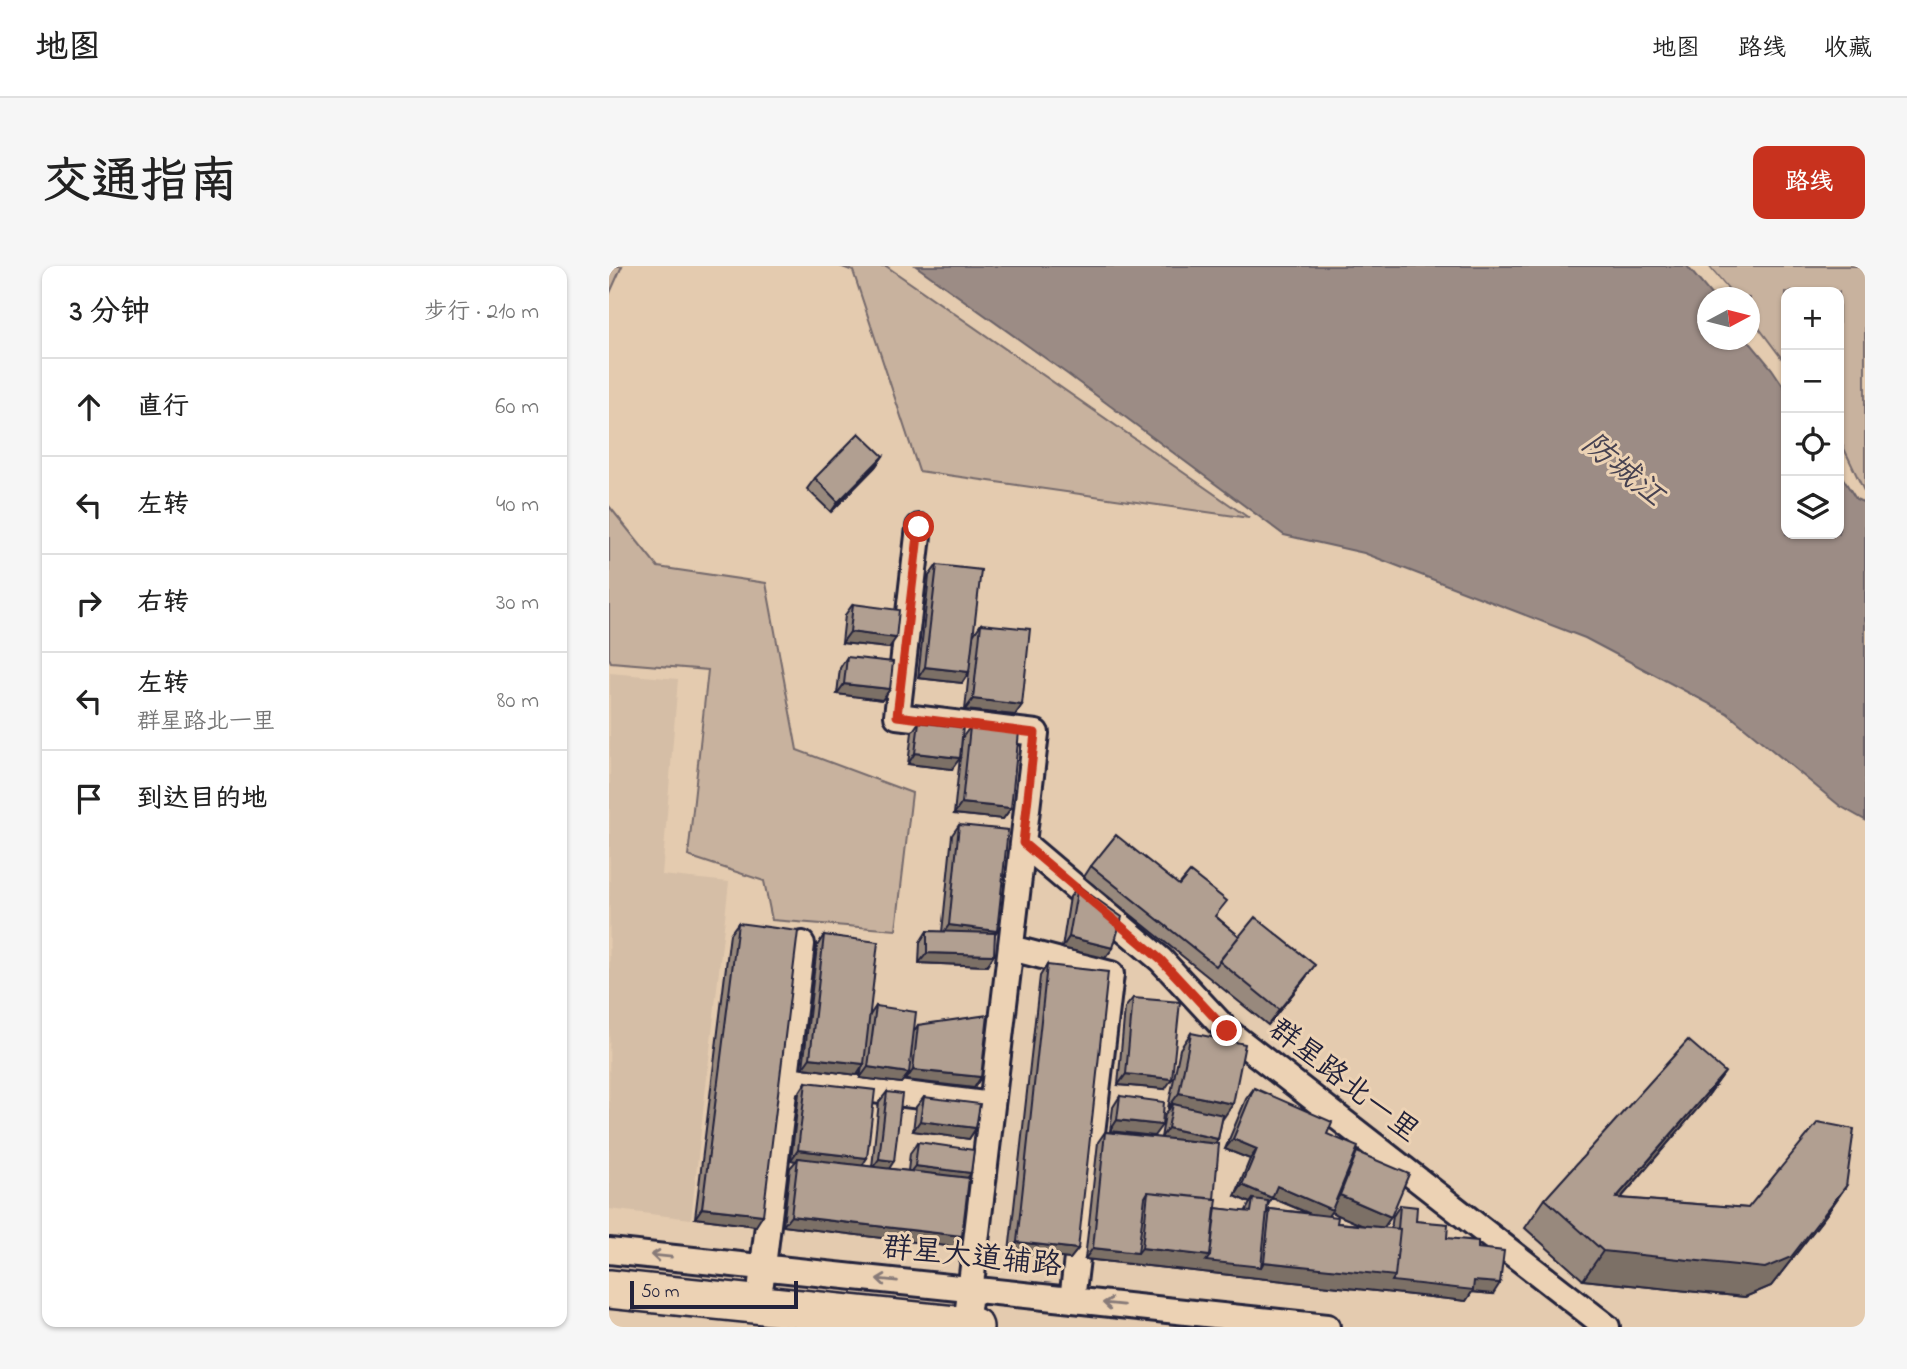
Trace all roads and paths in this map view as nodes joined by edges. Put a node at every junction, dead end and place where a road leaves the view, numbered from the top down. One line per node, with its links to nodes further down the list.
1 (919, 527): 2 (street)
2 (1023, 843): 4 (street); 16 (street, 群星路北一里)
3 (802, 944): 5 (street)
4 (1011, 948): 6 (street); 11 (street)
5 (786, 1079): 6 (street); 8 (street)
6 (992, 1105): 10 (street)
7 (609, 1251): 8 (street, 群星大道辅路, one-way to 7)
8 (763, 1267): 10 (street, 群星大道辅路, one-way to 8); 12 (street)
9 (609, 1289): 12 (highway)
10 (971, 1289): 11 (street, 群星大道辅路); 13 (street)
11 (1072, 1300): 15 (street, 群星大道辅路, one-way to 11)
12 (759, 1304): 13 (highway)
13 (966, 1326): 14 (highway)
14 (974, 1327)
15 (1328, 1327)
16 (1607, 1327)

